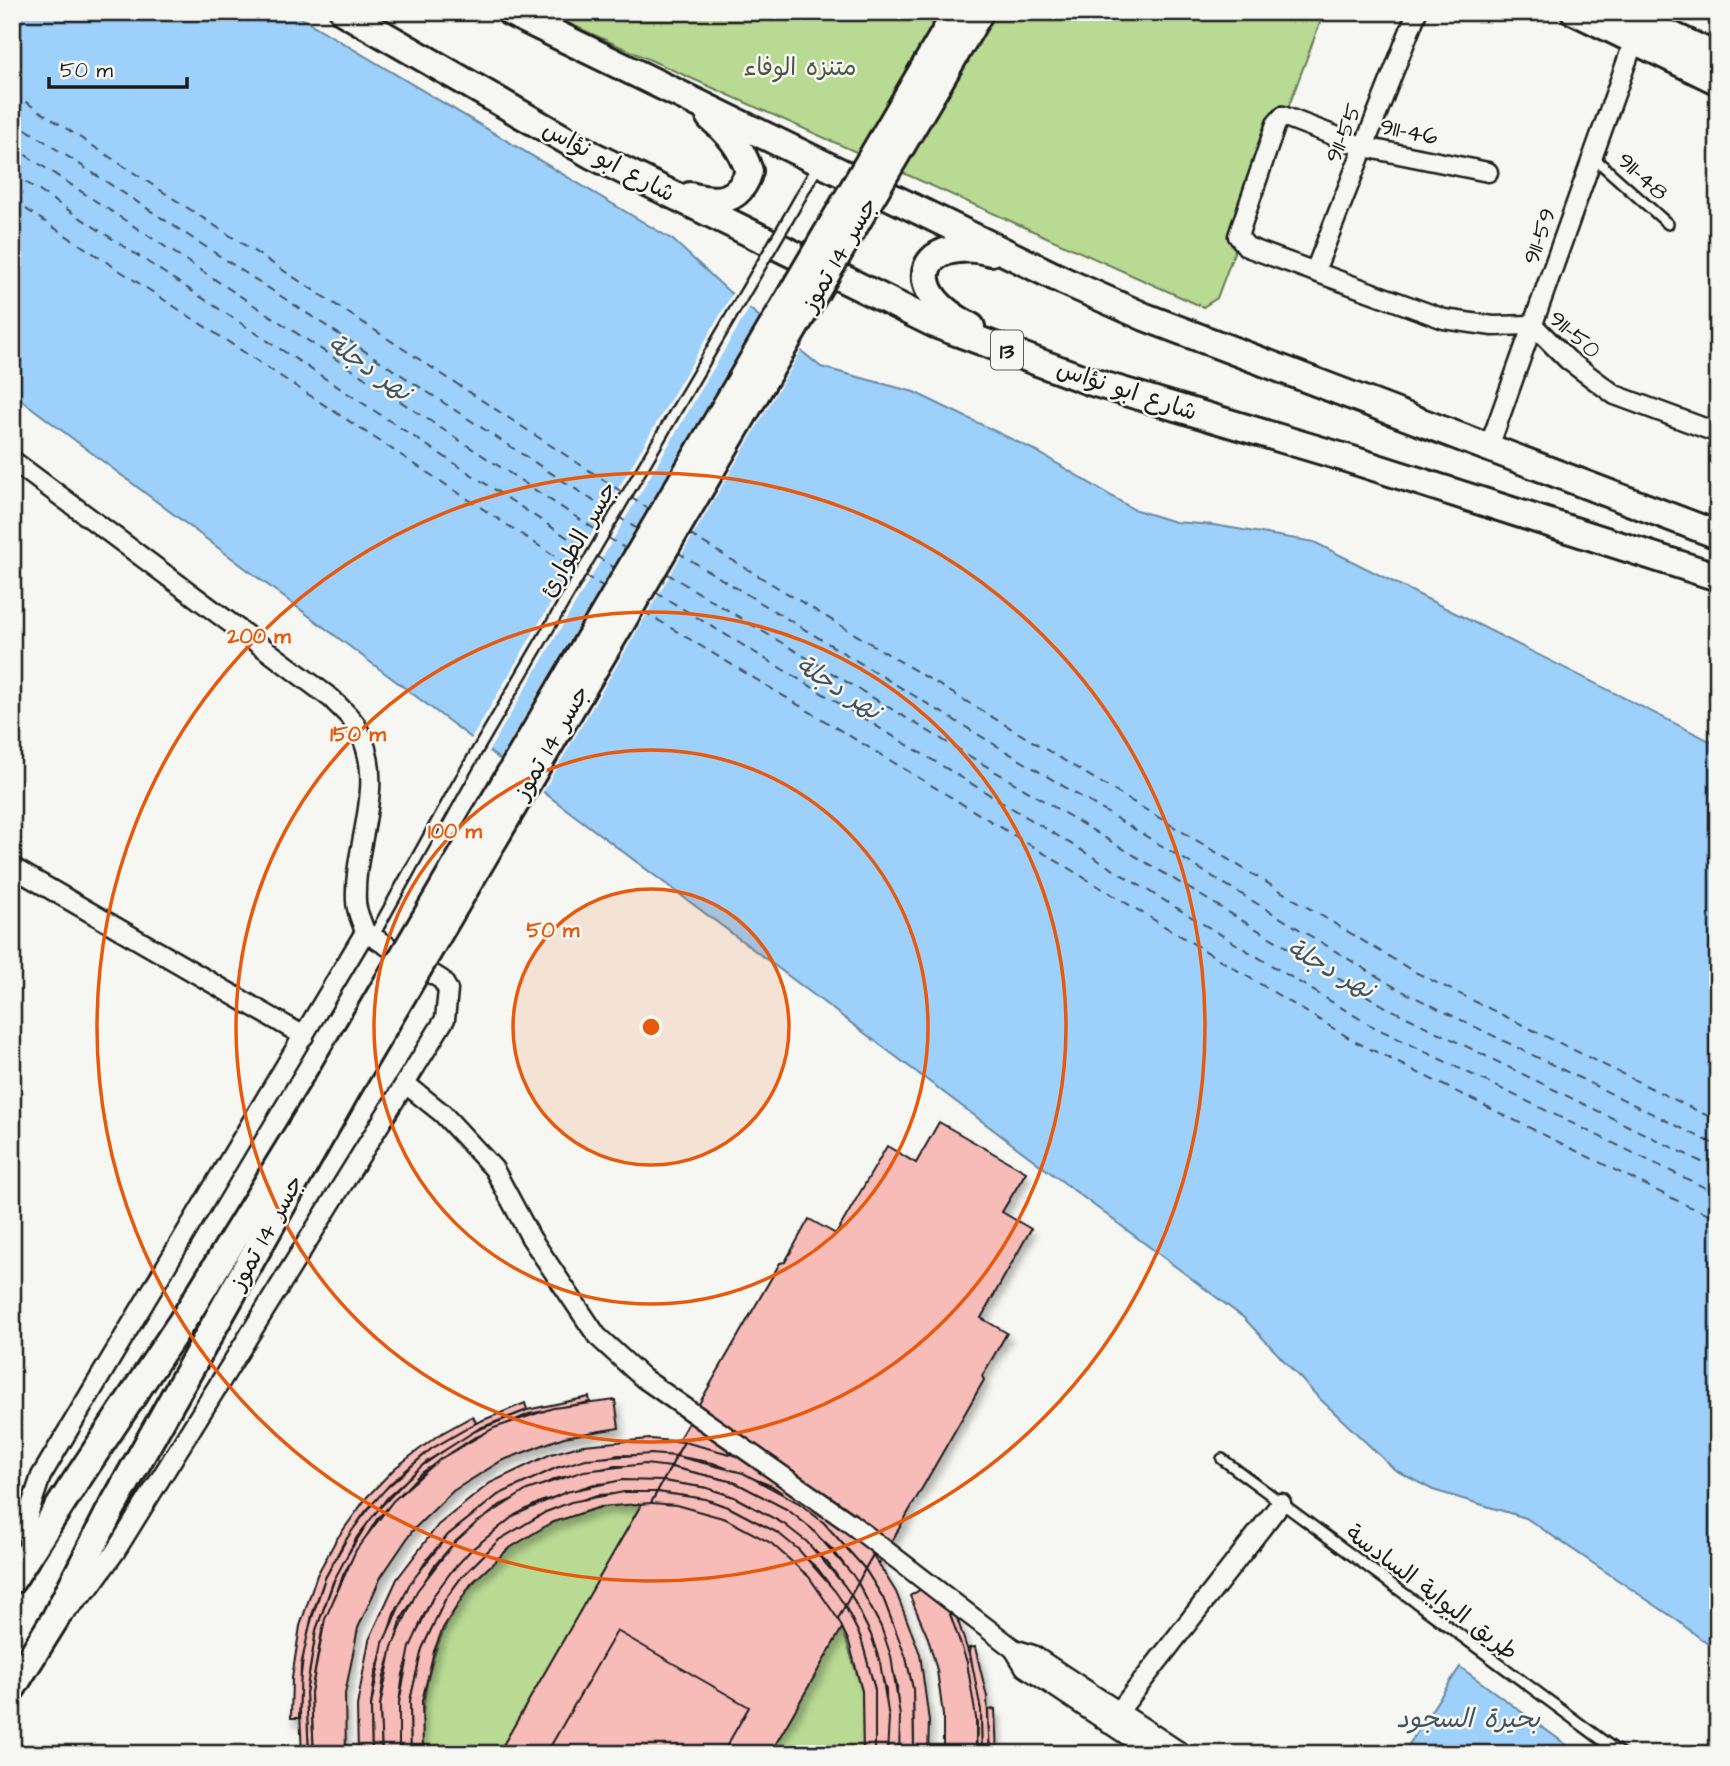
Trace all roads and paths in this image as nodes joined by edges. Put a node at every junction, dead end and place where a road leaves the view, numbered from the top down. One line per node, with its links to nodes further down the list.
1 (344, 12): 14 (main road, شارع ابو نؤاس / 13)
2 (957, 12): 34 (main road, جسر 14 تموز, bridge)
3 (981, 12): 36 (main road, جسر 14 تموز, bridge)
4 (1417, 12): 13 (street, 911-55)
5 (1574, 12): 8 (main road)
6 (1624, 12): 9 (main road)
7 (516, 14): 10 (main road)
8 (1634, 41): 11 (main road); 15 (street, 911-59)
9 (1718, 56)
10 (615, 64): 14 (main road); 16 (main road)
11 (1718, 82)
12 (1283, 116): 13 (street, 911-46); 19 (street, 911-50)
13 (1364, 147): 17 (street, 911-46); 19 (street, 911-55)
14 (592, 155): 22 (main road, شارع ابو نؤاس / 13)
15 (1593, 157): 18 (lane, 911-48); 21 (street, 911-59)
16 (820, 163): 20 (main road); 29 (lane, جسر الطوارئ, bridge)
17 (1488, 172)
18 (1668, 224)
19 (1315, 271): 21 (street, 911-50)
20 (1064, 281): 22 (main road); 24 (main road)
21 (1533, 325): 23 (street, 911-50); 24 (street, 911-59)
22 (1092, 382): 27 (main road, شارع ابو نؤاس / 13)
23 (1718, 433)
24 (1489, 447): 26 (main road)
25 (12, 460): 29 (street)
26 (1718, 535)
27 (1718, 577)
28 (12, 867): 30 (street)
29 (369, 934): 30 (street); 31 (street)
30 (304, 1036): 34 (street)
31 (407, 1085): 36 (street); 38 (street)
32 (1222, 1460): 33 (lane, طريق البوابة السادسة)
33 (1281, 1503): 38 (street); 41 (lane, طريق البوابة السادسة)
34 (30, 1550): 35 (main road, جسر 14 تموز)
35 (12, 1580)
36 (55, 1619): 37 (main road, جسر 14 تموز)
37 (12, 1688)
38 (1114, 1718): 39 (street); 40 (street)
39 (1155, 1754)
40 (1183, 1754)
41 (1620, 1754)

